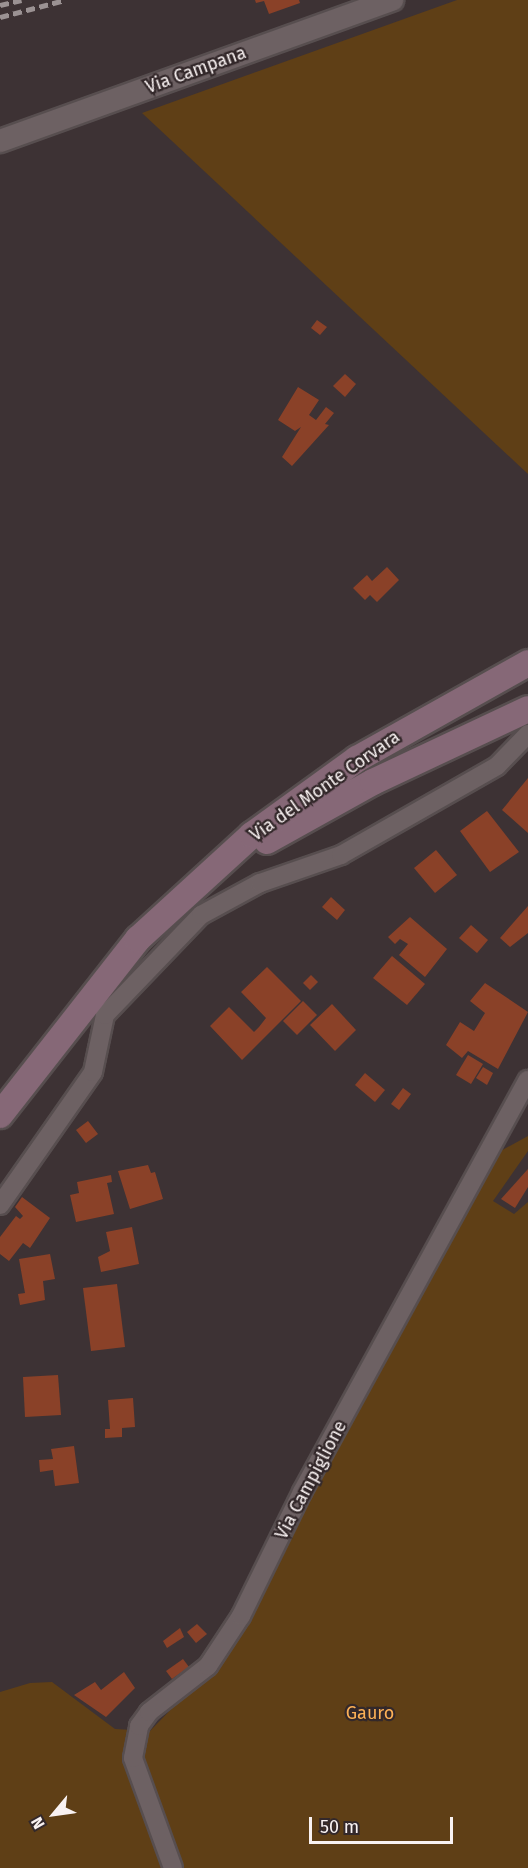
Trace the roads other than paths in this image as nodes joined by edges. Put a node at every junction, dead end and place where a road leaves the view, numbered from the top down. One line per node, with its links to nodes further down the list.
1 (392, 0): 2 (street, Via Campana)
2 (0, 141)
3 (528, 663): 6 (main road, Via del Monte Corvara)
4 (528, 709): 6 (main road, Via del Monte Corvara)
5 (528, 734): 9 (street)
6 (222, 864): 8 (main road, Via del Monte Corvara)
7 (528, 1080): 10 (street, Via Campiglione)
8 (0, 1116)
9 (0, 1205)
10 (173, 1868)

